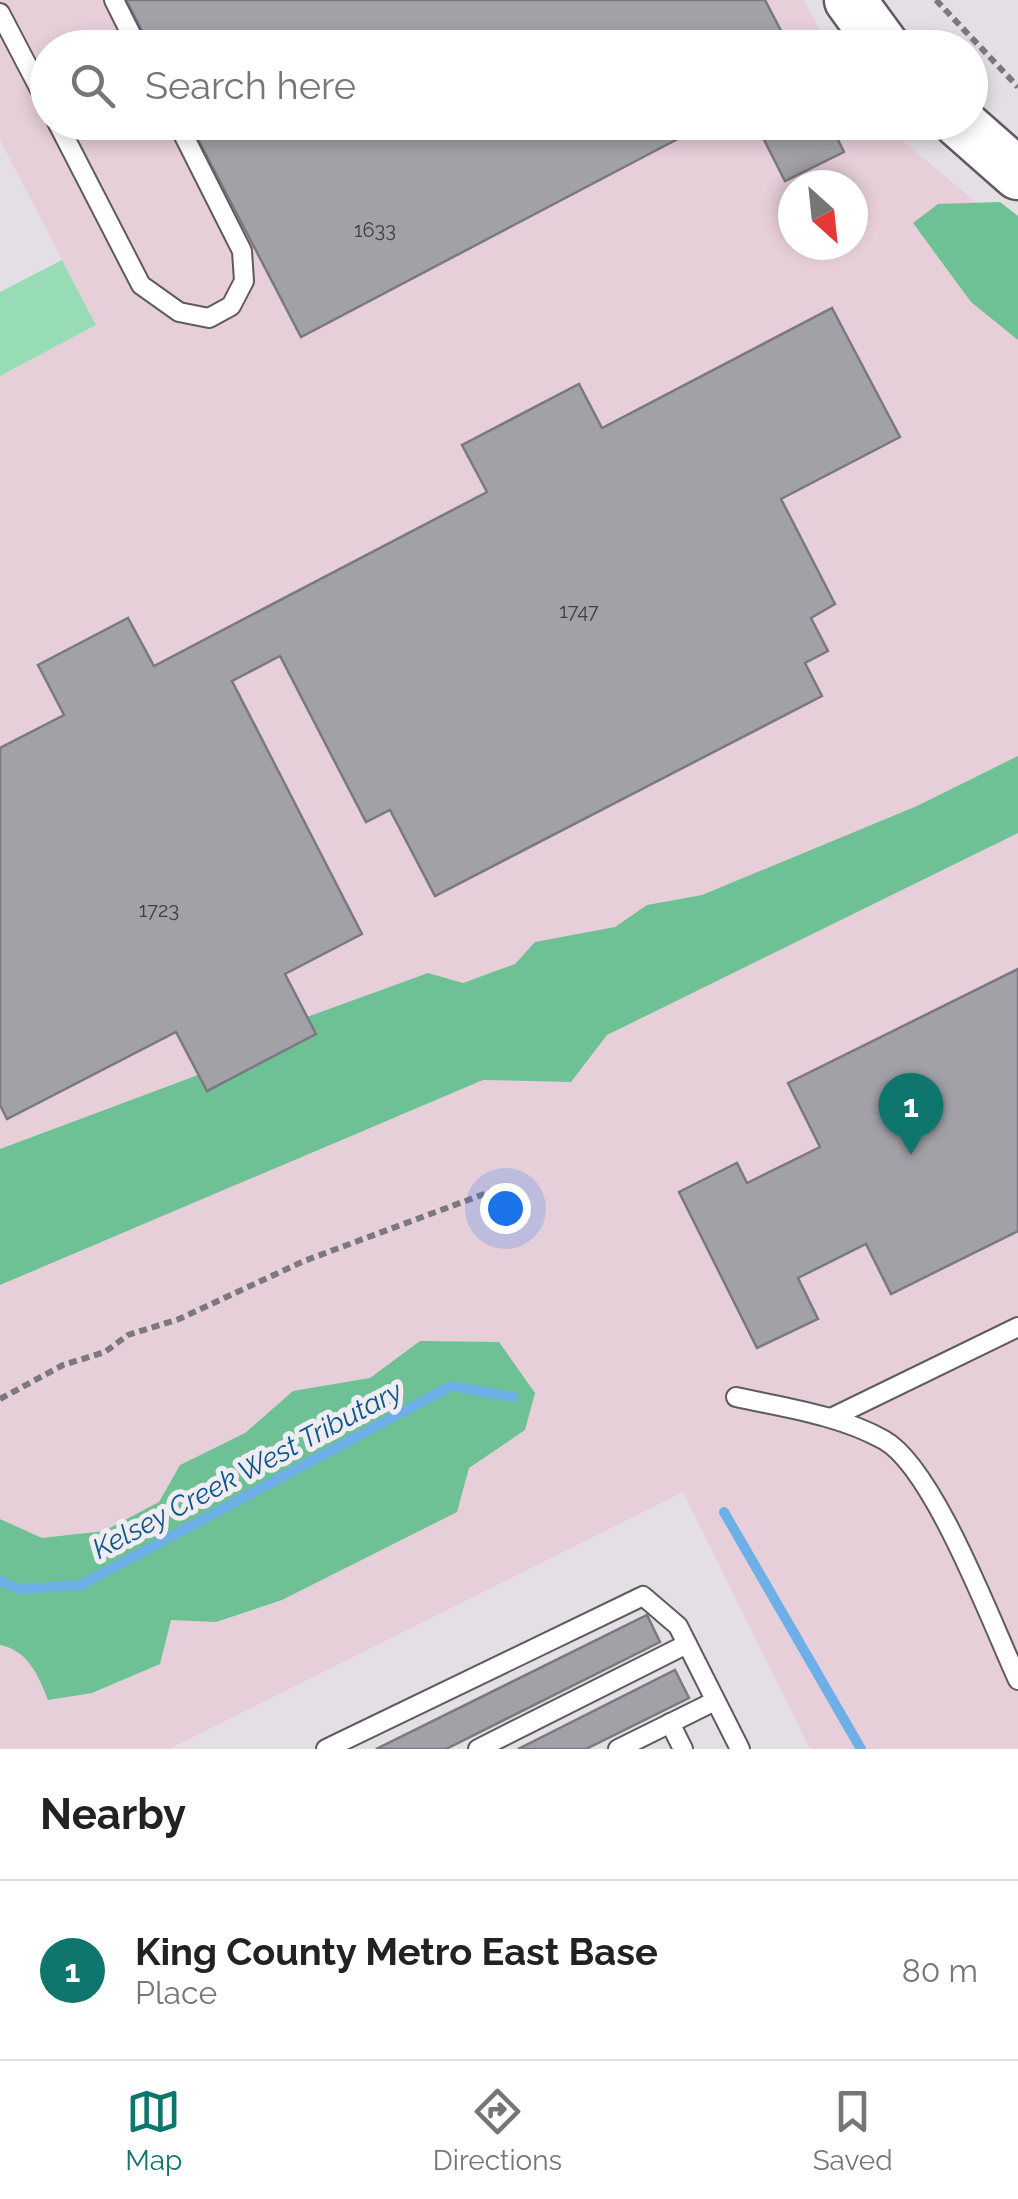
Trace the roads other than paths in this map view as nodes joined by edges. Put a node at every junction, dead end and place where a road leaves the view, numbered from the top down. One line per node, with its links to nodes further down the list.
1 (114, 0): 4 (lane)
2 (850, 0): 5 (street)
3 (0, 13): 6 (lane)
4 (129, 30)
5 (872, 30)
6 (30, 70)
7 (66, 140): 8 (lane)
8 (186, 140)
9 (979, 140): 10 (street)
10 (1018, 174)
11 (1018, 1327): 13 (lane)
12 (736, 1397): 13 (lane)
13 (831, 1418): 15 (lane)
14 (687, 1644): 16 (lane); 18 (lane); 19 (lane)
15 (1018, 1680)
16 (715, 1700): 17 (lane); 22 (lane)
17 (670, 1723): 20 (lane); 21 (lane)
18 (326, 1749)
19 (478, 1749)
20 (618, 1749)
21 (683, 1749)
22 (740, 1749)

